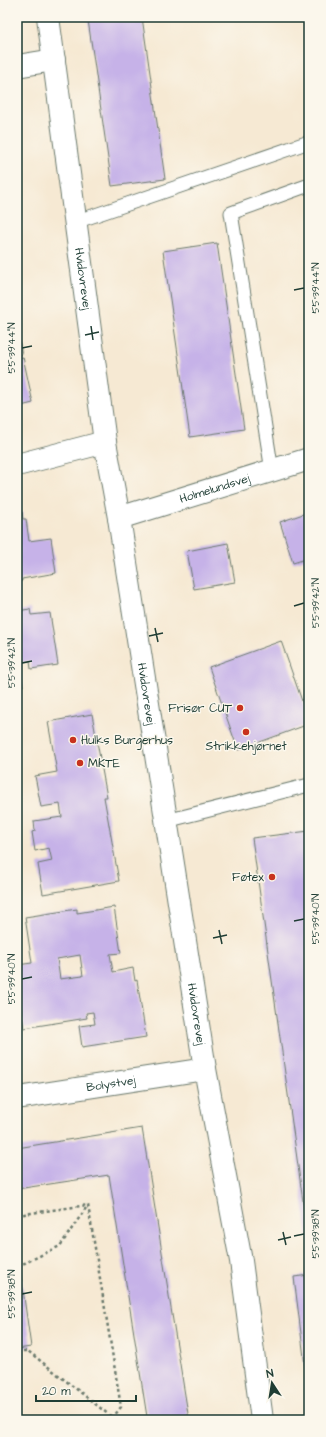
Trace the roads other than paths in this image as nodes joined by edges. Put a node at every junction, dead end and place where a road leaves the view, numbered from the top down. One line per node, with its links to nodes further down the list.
1 (48, 17): 2 (street, Hvidovrevej)
2 (54, 60): 3 (street); 6 (street, Hvidovrevej)
3 (17, 66)
4 (309, 142): 6 (lane)
5 (309, 185): 10 (lane)
6 (75, 222): 7 (street, Hvidovrevej)
7 (105, 442): 9 (street); 11 (street, Hvidovrevej)
8 (309, 459): 10 (street, Holmelundsvej)
9 (17, 465)
10 (272, 471): 11 (street, Holmelundsvej)
11 (119, 518): 13 (street, Hvidovrevej)
12 (309, 785): 13 (lane)
13 (166, 821): 14 (street, Hvidovrevej)
14 (205, 1069): 15 (street, Bolystvej); 16 (street, Hvidovrevej)
15 (17, 1098)
16 (262, 1420)

